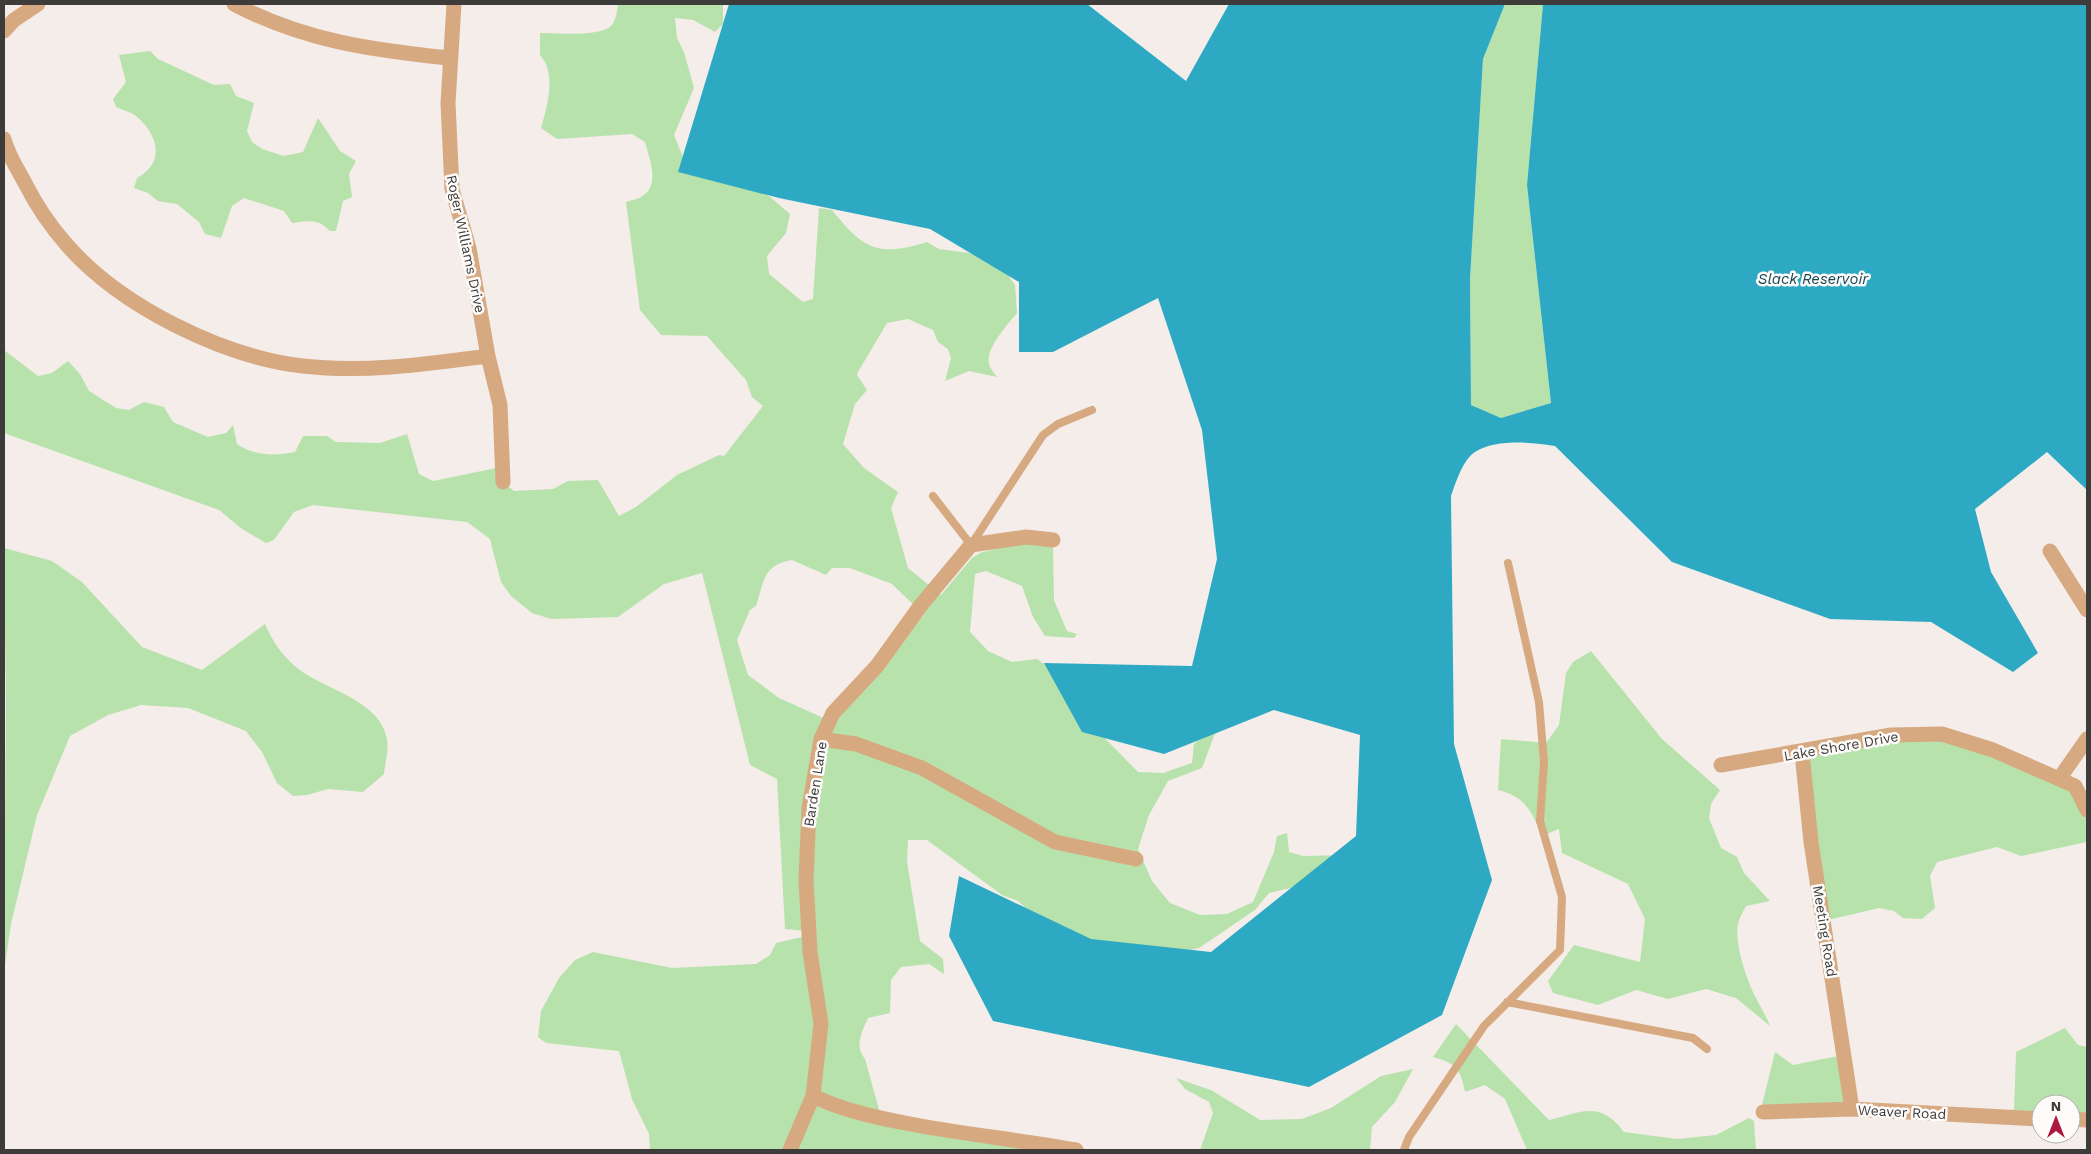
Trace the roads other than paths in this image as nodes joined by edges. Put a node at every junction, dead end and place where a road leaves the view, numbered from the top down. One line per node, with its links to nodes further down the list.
1 (38, 4): 4 (street)
2 (234, 4): 5 (street)
3 (454, 4): 5 (street, Roger Williams Drive)
4 (4, 31)
5 (449, 58): 7 (street, Roger Williams Drive)
6 (4, 139): 7 (street)
7 (488, 356): 9 (street, Roger Williams Drive)
8 (1092, 410): 12 (lane)
9 (503, 482)
10 (933, 496): 12 (lane)
11 (1053, 540): 12 (street)
12 (971, 545): 16 (street, Barden Lane)
13 (2050, 550): 15 (street)
14 (1508, 563): 23 (lane)
15 (2087, 610)
16 (822, 739): 22 (street); 25 (street, Barden Lane)
17 (2087, 739): 20 (street)
18 (1802, 753): 19 (street, Lake Shore Drive); 20 (street, Lake Shore Drive); 26 (street, Meeting Road)
19 (1721, 766)
20 (2059, 779): 21 (street, Lake Shore Drive)
21 (2087, 810)
22 (1136, 859)
23 (1508, 1002): 24 (lane); 31 (lane)
24 (1707, 1049)
25 (813, 1096): 29 (street, Barden Lane); 30 (street)
26 (1852, 1109): 27 (street, Weaver Road); 28 (street, Weaver Road)
27 (1763, 1112)
28 (2031, 1118)
29 (790, 1150)
30 (1076, 1150)
31 (1404, 1150)

